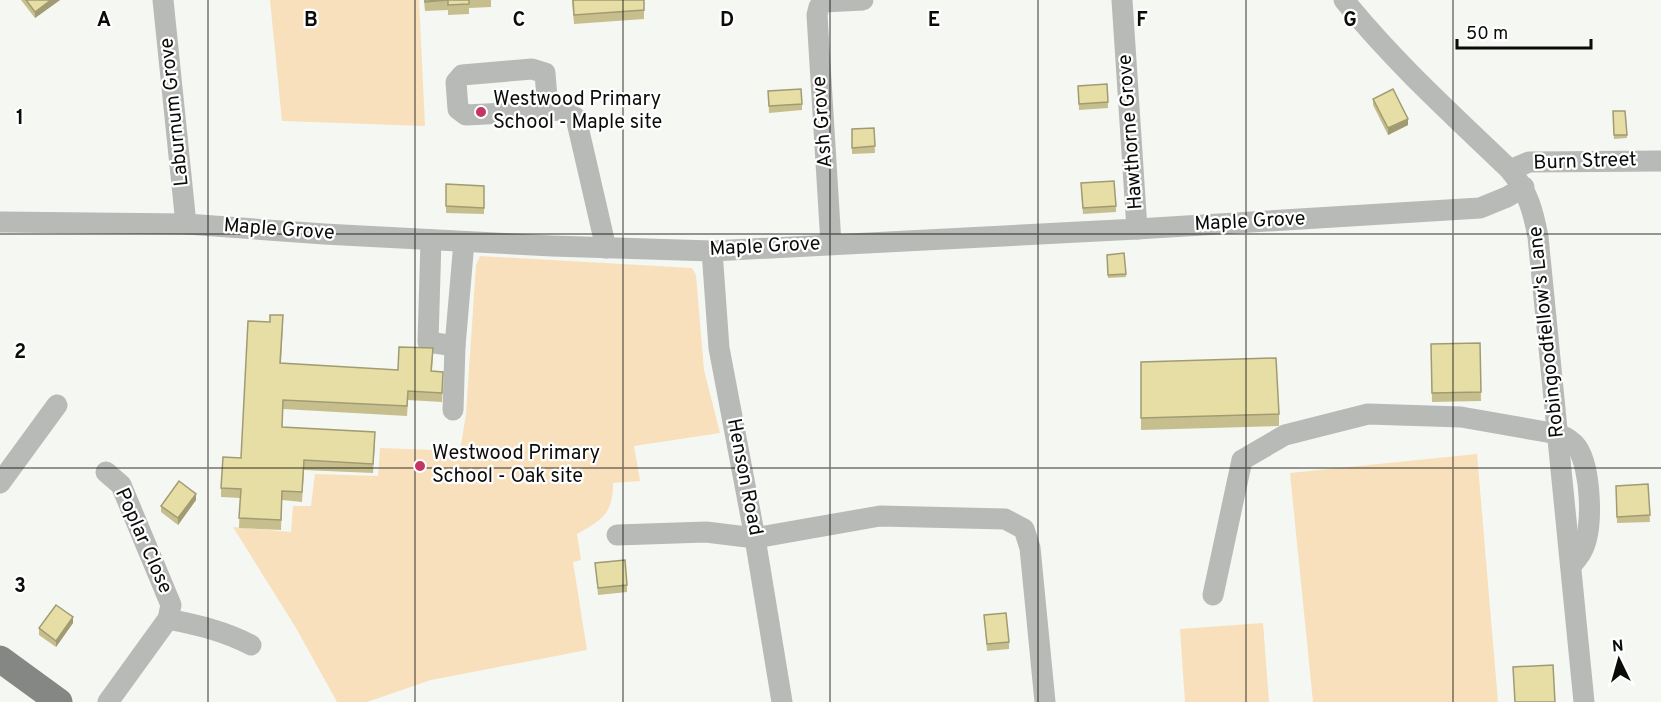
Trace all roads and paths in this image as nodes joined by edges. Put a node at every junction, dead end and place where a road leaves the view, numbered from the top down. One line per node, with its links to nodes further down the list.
1 (163, 0): 10 (street, Laburnum Grove)
2 (863, 0): 14 (street, Ash Grove)
3 (1122, 0): 11 (street, Hawthorne Grove)
4 (1344, 0): 7 (street, Robingoodfellow's Lane)
5 (548, 111): 15 (street)
6 (1661, 161): 7 (street, Burn Street)
7 (1510, 170): 8 (street, Robingoodfellow's Lane)
8 (1524, 187): 11 (street, Maple Grove); 20 (street, Robingoodfellow's Lane)
9 (0, 222): 10 (street, Maple Grove)
10 (186, 224): 12 (street, Maple Grove)
11 (1137, 229): 14 (street, Maple Grove)
12 (431, 240): 13 (street, Maple Grove); 17 (street)
13 (464, 242): 15 (street, Maple Grove); 17 (street)
14 (831, 244): 16 (street, Maple Grove)
15 (606, 248): 16 (street, Maple Grove)
16 (712, 251): 24 (street, Henson Road)
17 (455, 346): 19 (street)
18 (57, 405): 22 (street)
19 (453, 410)
20 (1558, 434): 25 (street); 33 (street, Robingoodfellow's Lane)
21 (106, 472): 26 (street, Poplar Close)
22 (0, 483)
23 (617, 535): 24 (street)
24 (755, 538): 31 (street, Henson Road); 32 (street)
25 (1213, 595)
26 (168, 620): 27 (street); 30 (street, Poplar Close)
27 (251, 645)
28 (0, 658): 29 (main road)
29 (59, 702)
30 (108, 702)
31 (782, 702)
32 (1045, 702)
33 (1584, 702)

